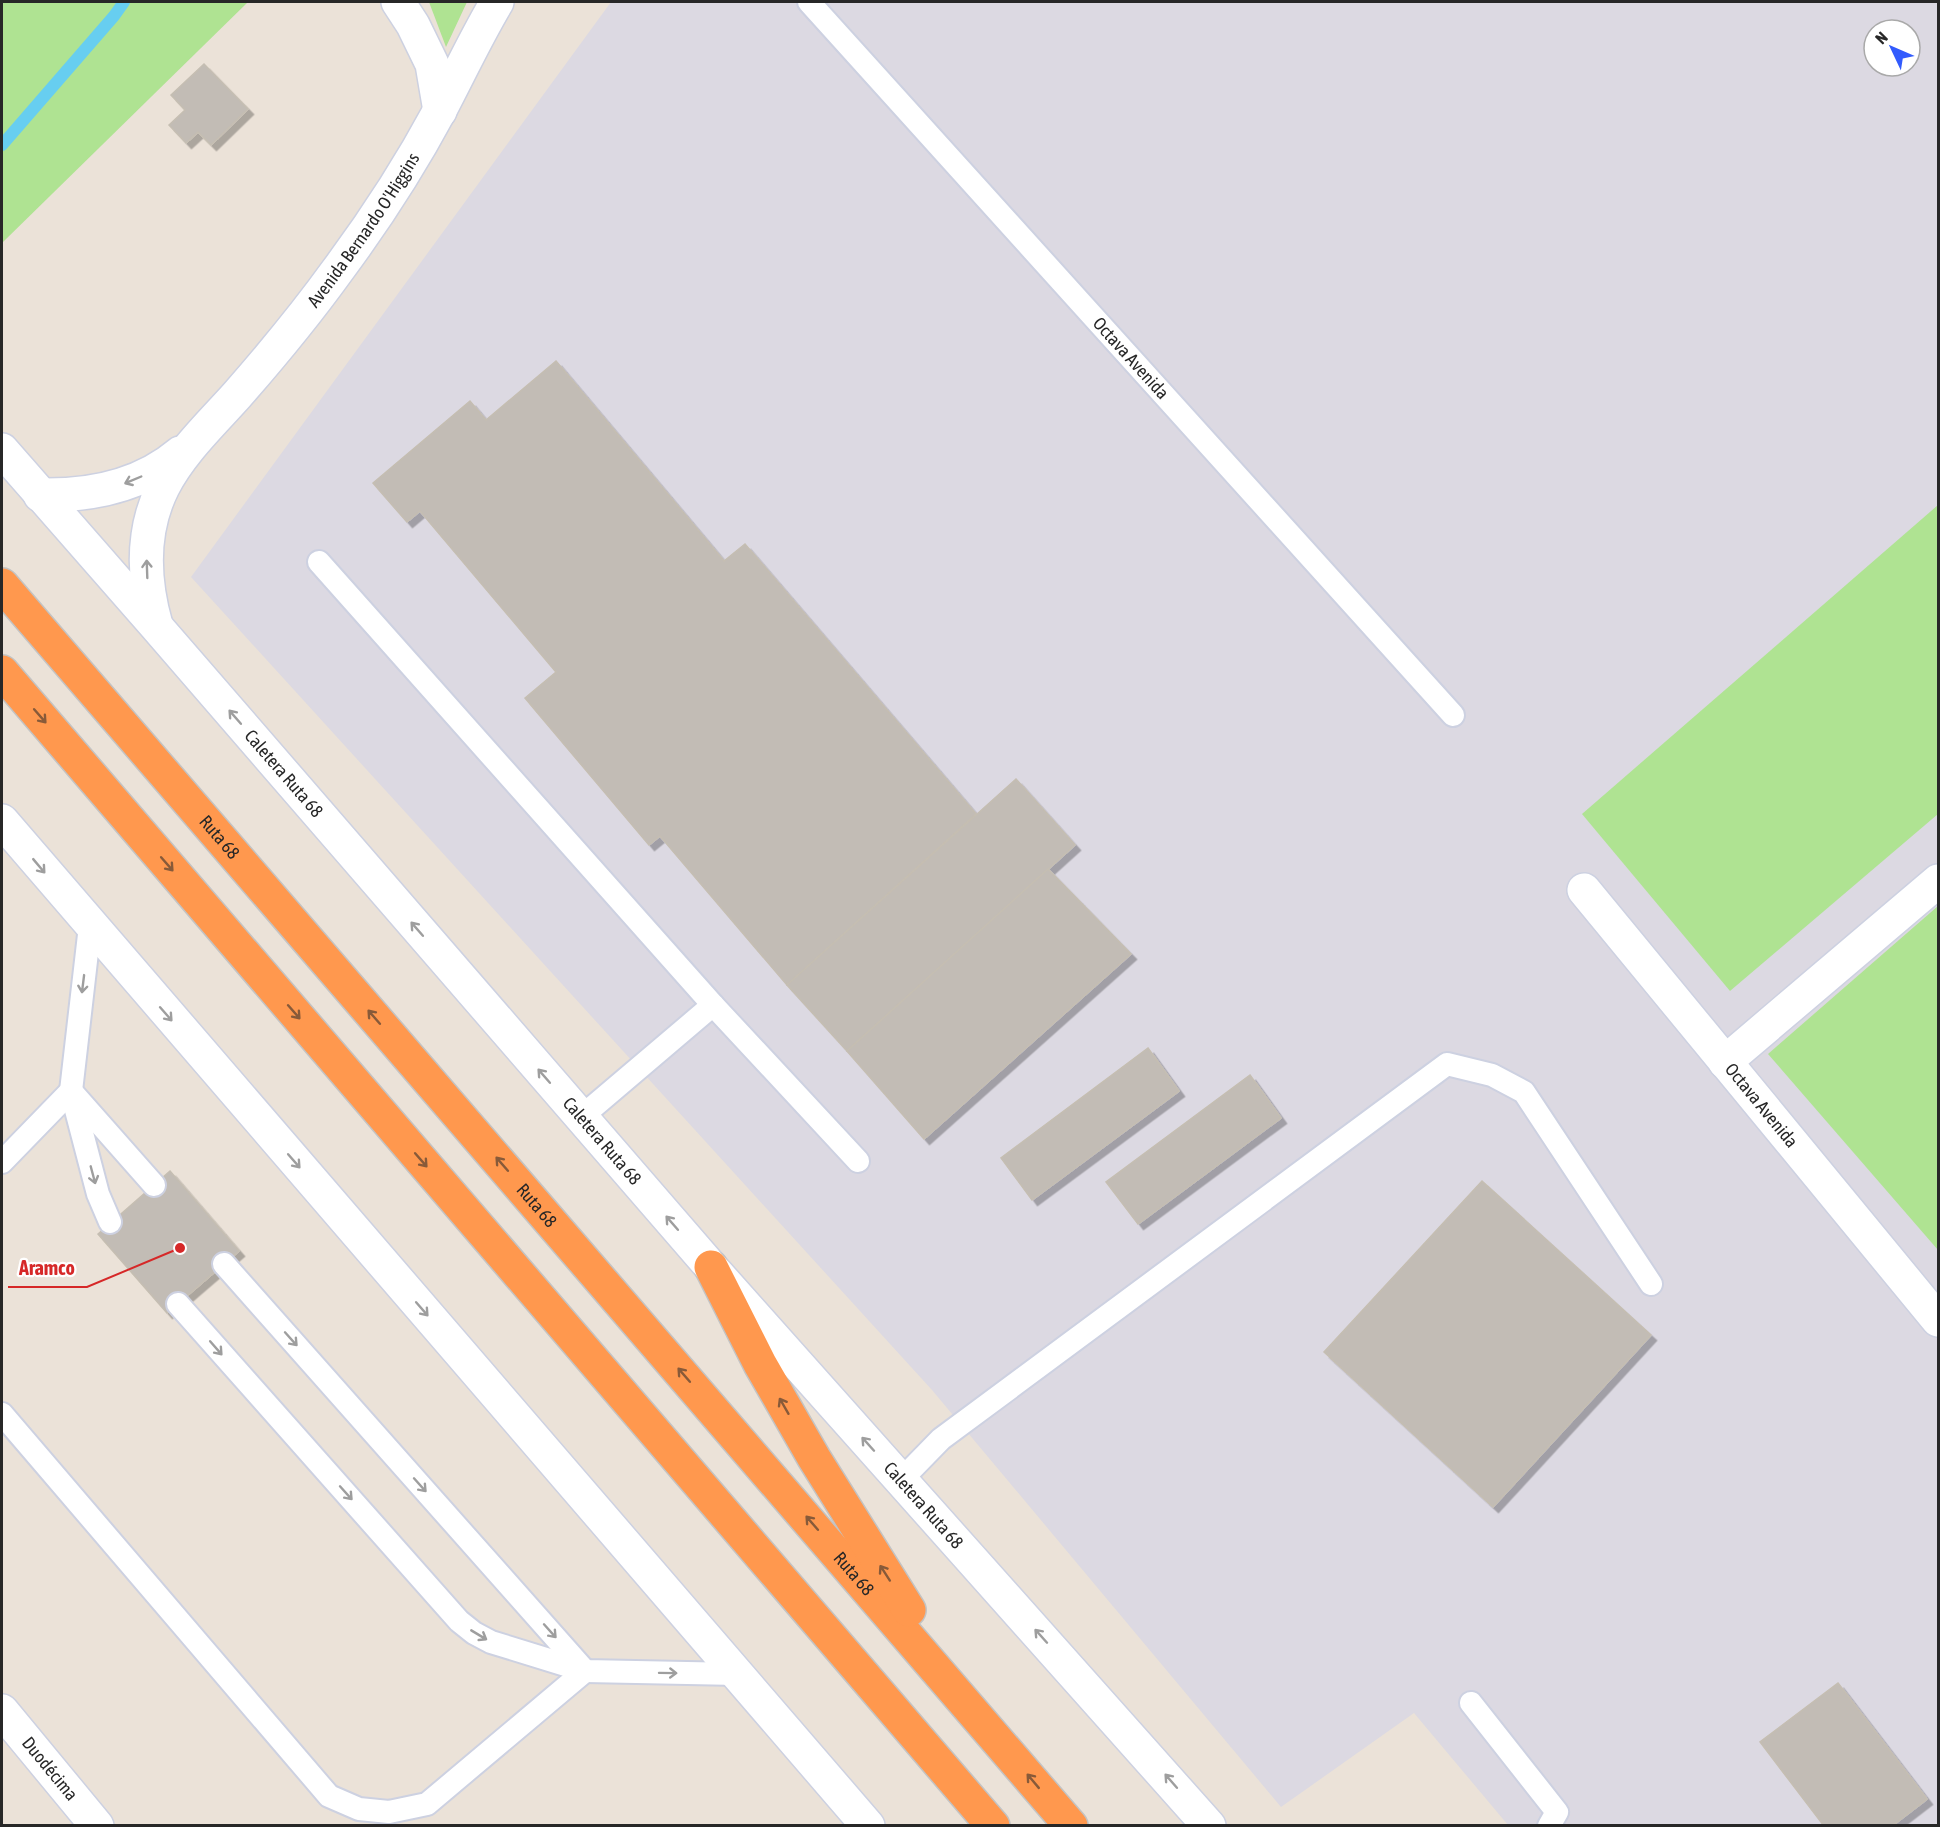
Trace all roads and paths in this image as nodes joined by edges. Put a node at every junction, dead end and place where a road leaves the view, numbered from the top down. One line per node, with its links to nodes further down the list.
1 (398, 2): 4 (main road)
2 (497, 2): 4 (main road, Avenida Bernardo O'Higgins)
3 (809, 2): 12 (lane, Octava Avenida)
4 (440, 111): 5 (main road, Avenida Bernardo O'Higgins)
5 (200, 437): 7 (main road, Avenida Bernardo O'Higgins, one-way to 7); 10 (main road, Avenida Bernardo O'Higgins, one-way to 5)
6 (2, 450): 7 (main road, Caletera Ruta 68)
7 (40, 495): 10 (main road, Caletera Ruta 68)
8 (319, 562): 17 (lane)
9 (2, 585): 35 (highway, Ruta 68, one-way to 9)
10 (156, 626): 20 (main road, Caletera Ruta 68, one-way to 10)
11 (2, 672): 37 (highway, one-way to 37)
12 (1453, 715)
13 (2, 821): 16 (main road, one-way to 16)
14 (1938, 881): 18 (main road)
15 (1584, 890): 18 (main road, Octava Avenida)
16 (90, 926): 19 (lane, one-way to 19); 33 (main road, one-way to 33)
17 (714, 1005): 20 (lane); 21 (lane)
18 (1725, 1062): 29 (main road, Octava Avenida)
19 (70, 1091): 22 (lane); 23 (lane); 24 (lane, one-way to 24)
20 (580, 1118): 26 (main road, Caletera Ruta 68, one-way to 20)
21 (858, 1161)
22 (2, 1162)
23 (154, 1185)
24 (110, 1222)
25 (224, 1264): 32 (lane, one-way to 32)
26 (711, 1267): 31 (main road, Caletera Ruta 68, one-way to 26); 35 (highway, one-way to 26)
27 (1651, 1284): 31 (lane)
28 (178, 1304): 32 (lane, one-way to 32)
29 (1938, 1320)
30 (2, 1414): 32 (lane)
31 (901, 1480): 41 (main road, Caletera Ruta 68, one-way to 31)
32 (585, 1671): 33 (lane, one-way to 33)
33 (738, 1674): 39 (main road)
34 (1471, 1703): 42 (lane)
35 (974, 1710): 40 (highway, Ruta 68, one-way to 35)
36 (2, 1712): 38 (main road, Duodécima)
37 (991, 1824)
38 (97, 1826)
39 (868, 1826)
40 (1071, 1826)
41 (1209, 1826)
42 (1549, 1826)

